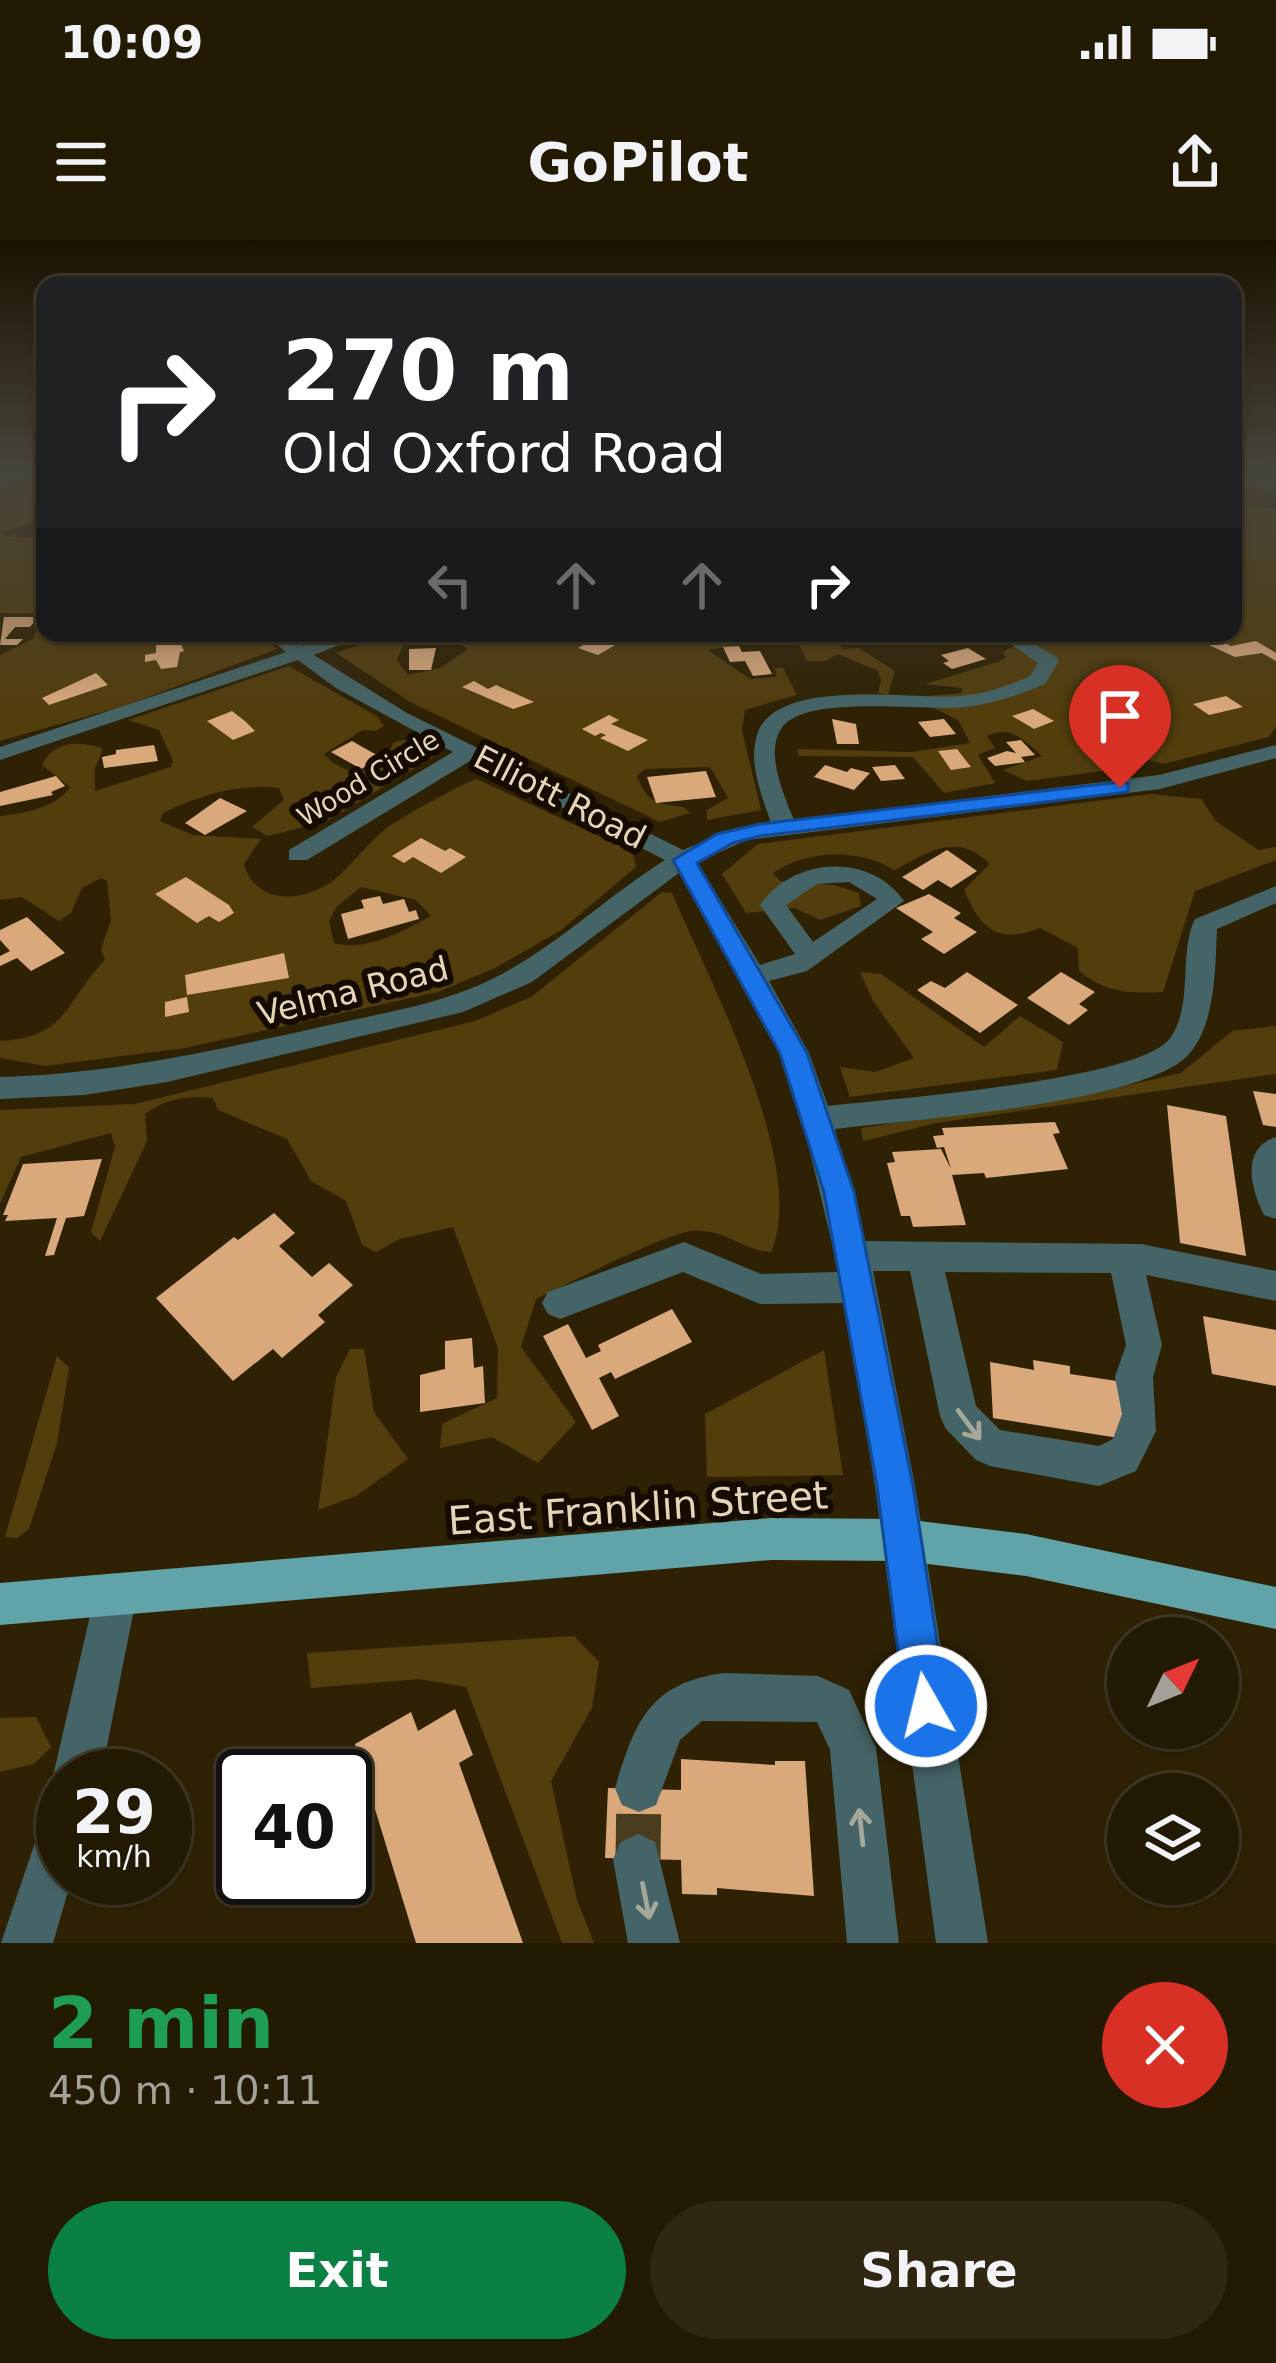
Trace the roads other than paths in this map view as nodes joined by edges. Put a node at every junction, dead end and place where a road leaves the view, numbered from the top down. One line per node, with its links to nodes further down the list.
1 (284, 642): 4 (street, Elliott Road)
2 (330, 642): 4 (street)
3 (1018, 642): 8 (street)
4 (297, 652): 5 (street, Elliott Road); 7 (street)
5 (469, 752): 9 (street, Wood Circle); 10 (street, Elliott Road)
6 (1276, 752): 8 (street, Velma Road)
7 (0, 754)
8 (784, 827): 10 (street, Velma Road)
9 (298, 855)
10 (684, 860): 13 (street, Elliott Road); 14 (street, Velma Road)
11 (1276, 894): 15 (street)
12 (808, 954): 13 (street)
13 (753, 976): 15 (street, Elliott Road)
14 (0, 1088)
15 (817, 1119): 20 (street, Elliott Road)
16 (1276, 1148): 17 (street)
17 (1276, 1204)
18 (924, 1254): 19 (street); 19 (street, one-way to 19); 20 (street)
19 (1125, 1258): 21 (street)
20 (857, 1272): 22 (street); 23 (street, Elliott Road)
21 (1276, 1286)
22 (560, 1304)
23 (903, 1540): 24 (main road, East Franklin Street); 26 (main road, East Franklin Street); 34 (street, Elliott Road)
24 (116, 1594): 25 (main road, East Franklin Street); 27 (street)
25 (0, 1604)
26 (1276, 1608)
27 (83, 1749)
28 (639, 1788): 33 (street, one-way to 28)
29 (638, 1859): 32 (street, one-way to 32)
30 (0, 1938): 31 (street)
31 (15, 1943)
32 (654, 1943)
33 (873, 1943)
34 (962, 1943)

